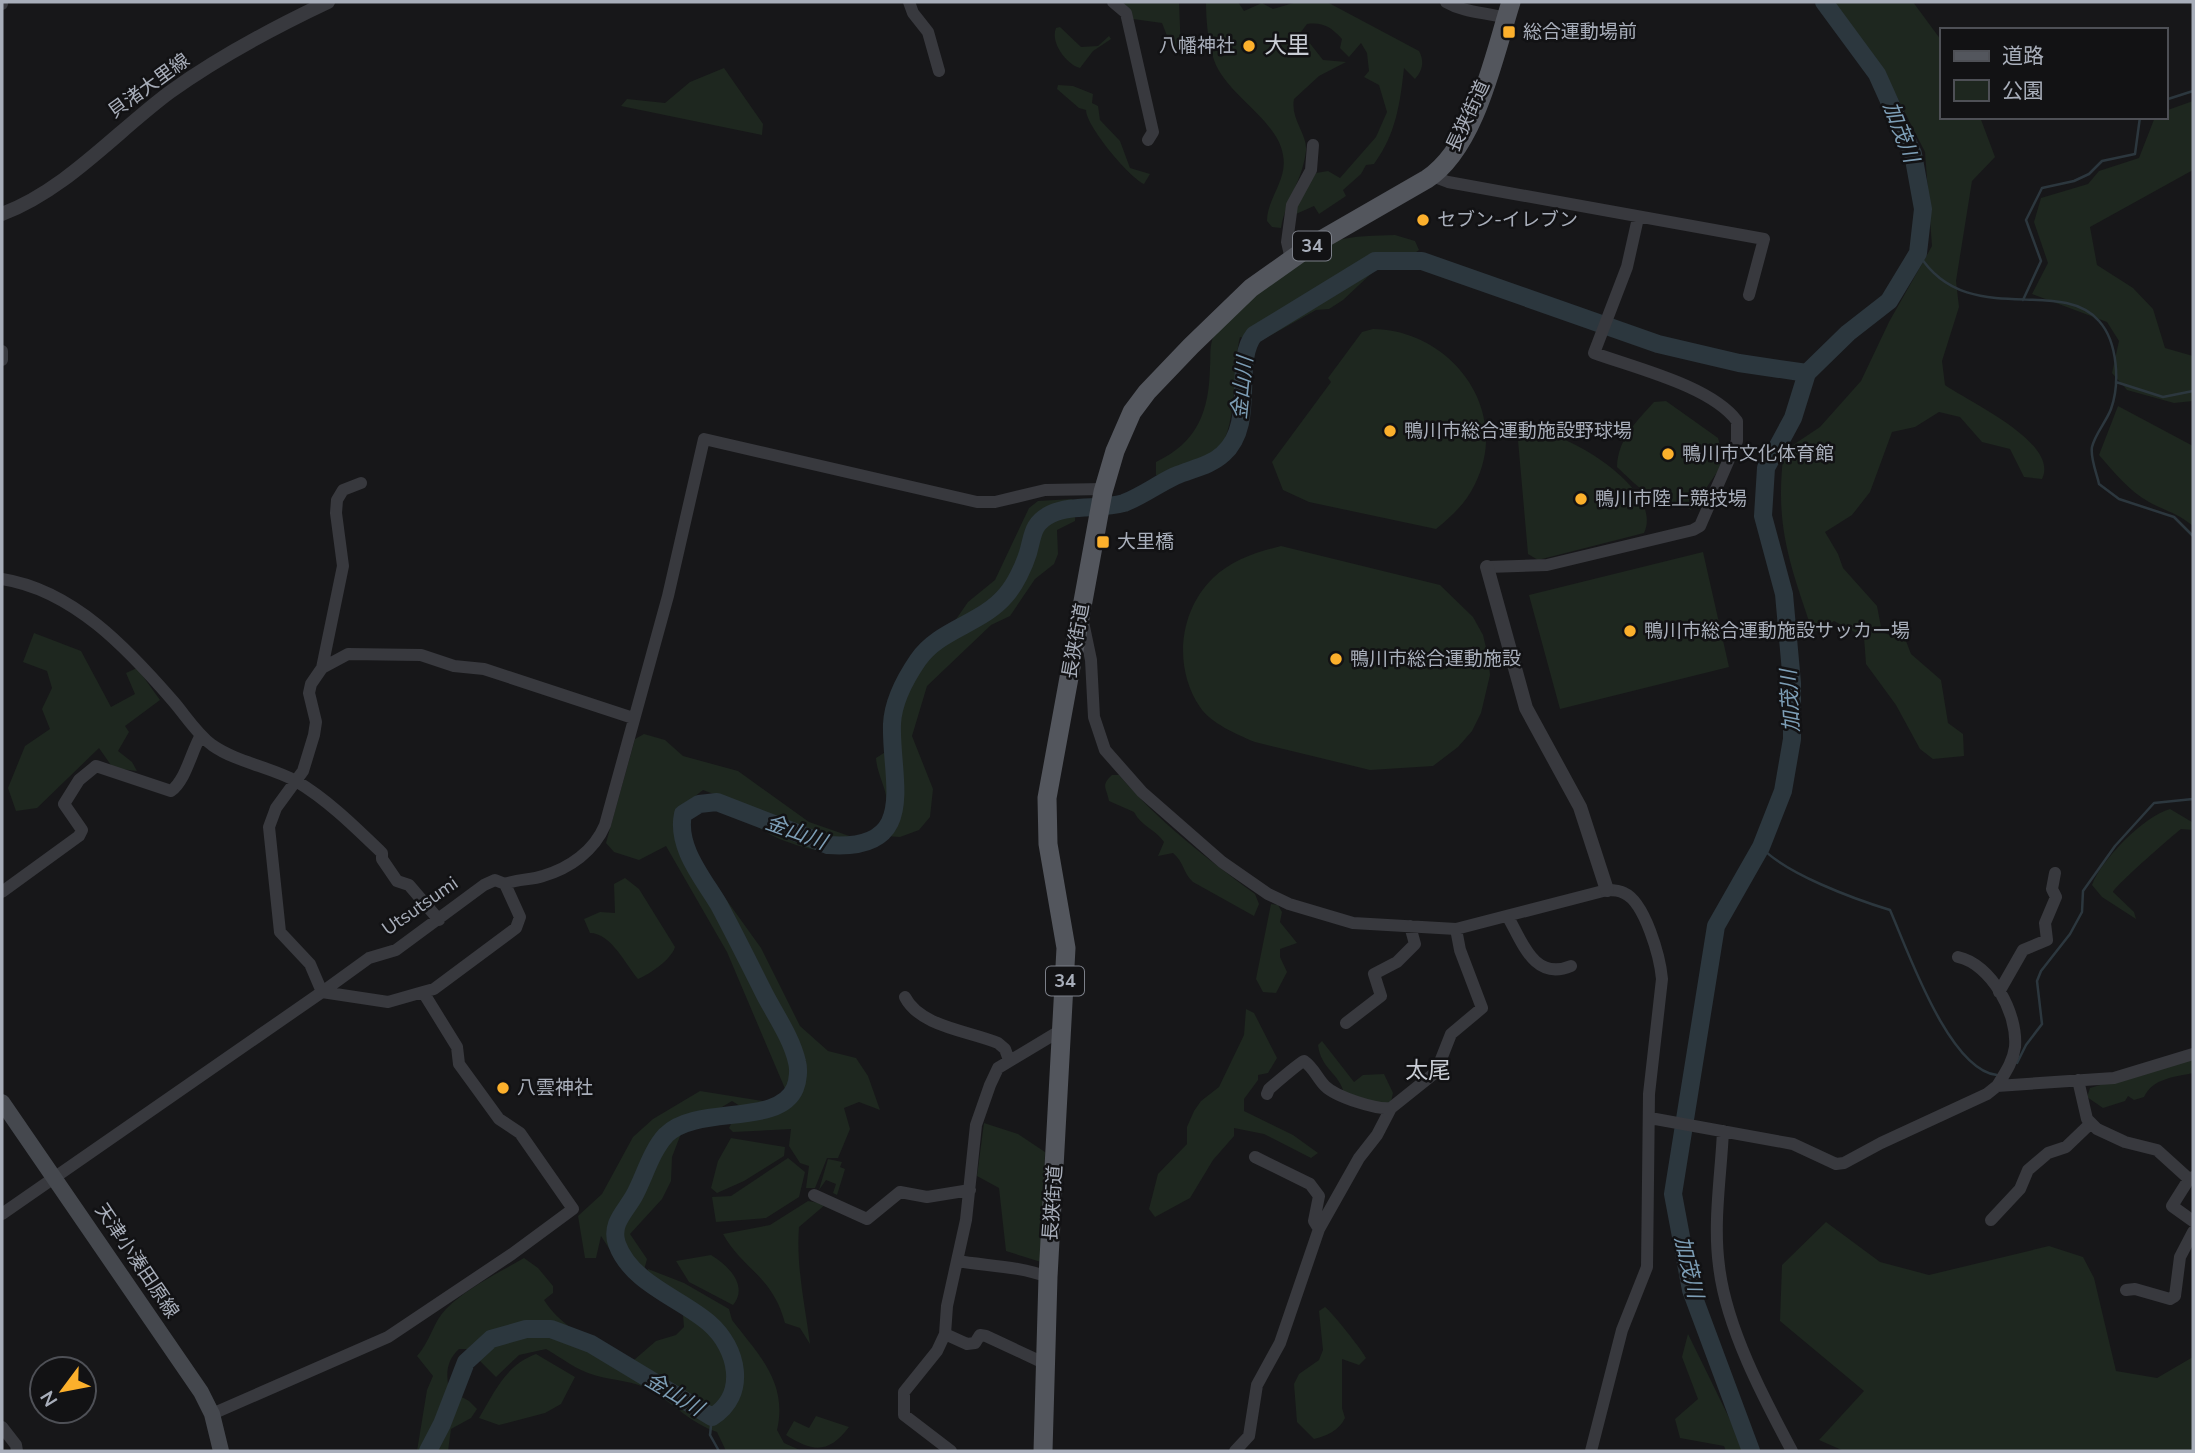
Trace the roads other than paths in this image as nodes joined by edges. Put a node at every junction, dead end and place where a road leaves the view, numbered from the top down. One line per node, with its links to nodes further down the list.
1 (328, 2): 10 (street, 貝渚大里線)
2 (909, 2): 6 (street)
3 (1113, 2): 7 (street)
4 (1446, 2): 5 (street)
5 (1508, 10): 9 (main road, 長狭街道 / 34)
6 (939, 72)
7 (1148, 140)
8 (1313, 145): 12 (street)
9 (1432, 176): 11 (street); 12 (main road, 長狭街道 / 34)
10 (2, 214)
11 (1638, 218): 13 (street); 18 (street)
12 (1291, 259): 17 (main road, 長狭街道 / 34)
13 (1749, 295)
14 (2, 351): 15 (street)
15 (2, 360)
16 (361, 483): 21 (street)
17 (1104, 490): 20 (main road, 長狭街道 / 34); 22 (street, Utsutsumi)
18 (1487, 567): 27 (street)
19 (2, 579): 23 (street)
20 (1080, 615): 31 (street); 40 (main road, 長狭街道 / 34)
21 (322, 668): 22 (street); 24 (street)
22 (633, 718): 26 (street, Utsutsumi)
23 (201, 735): 24 (street); 28 (street)
24 (296, 782): 30 (street); 35 (street)
25 (2054, 873): 37 (street)
26 (505, 884): 30 (street, Utsutsumi); 36 (street)
27 (1607, 890): 29 (street); 48 (street)
28 (2, 892)
29 (1508, 917): 32 (street); 34 (street)
30 (439, 920): 35 (street, Utsutsumi)
31 (1410, 926): 32 (street); 39 (street)
32 (1456, 929): 47 (street)
33 (1958, 957): 37 (street)
34 (1572, 966)
35 (322, 992): 36 (street); 53 (street, Utsutsumi)
36 (423, 992): 66 (street)
37 (1999, 992): 44 (street)
38 (905, 997): 42 (street)
39 (1346, 1023)
40 (1063, 1029): 42 (street); 62 (main road, 長狭街道 / 34)
41 (2193, 1054): 43 (street)
42 (1009, 1060): 54 (street)
43 (2078, 1080): 44 (street); 49 (street)
44 (1997, 1086): 50 (street)
45 (1267, 1094): 47 (street)
46 (2, 1102): 53 (main road, 天津小湊田原線)
47 (1391, 1108): 59 (street)
48 (1650, 1118): 50 (street); 73 (street)
49 (2091, 1123): 52 (street); 57 (street)
50 (1723, 1131): 74 (street)
51 (1255, 1157): 59 (street)
52 (2191, 1178): 58 (street)
53 (55, 1179): 56 (street, Utsutsumi); 66 (main road, 天津小湊田原線)
54 (970, 1190): 55 (street); 61 (street)
55 (814, 1195)
56 (2, 1214)
57 (1991, 1220)
58 (2193, 1221)
59 (1319, 1229): 72 (street)
60 (2193, 1232): 63 (street)
61 (957, 1261): 62 (street); 64 (street)
62 (1048, 1277): 65 (main road, 長狭街道 / 34)
63 (2126, 1290)
64 (945, 1334): 65 (street); 70 (street)
65 (1046, 1364): 71 (main road, 長狭街道 / 34)
66 (212, 1414): 69 (main road, 天津小湊田原線)
67 (2, 1427): 68 (street)
68 (17, 1451)
69 (221, 1451)
70 (951, 1451)
71 (1043, 1451)
72 (1235, 1451)
73 (1591, 1451)
74 (1792, 1451)

